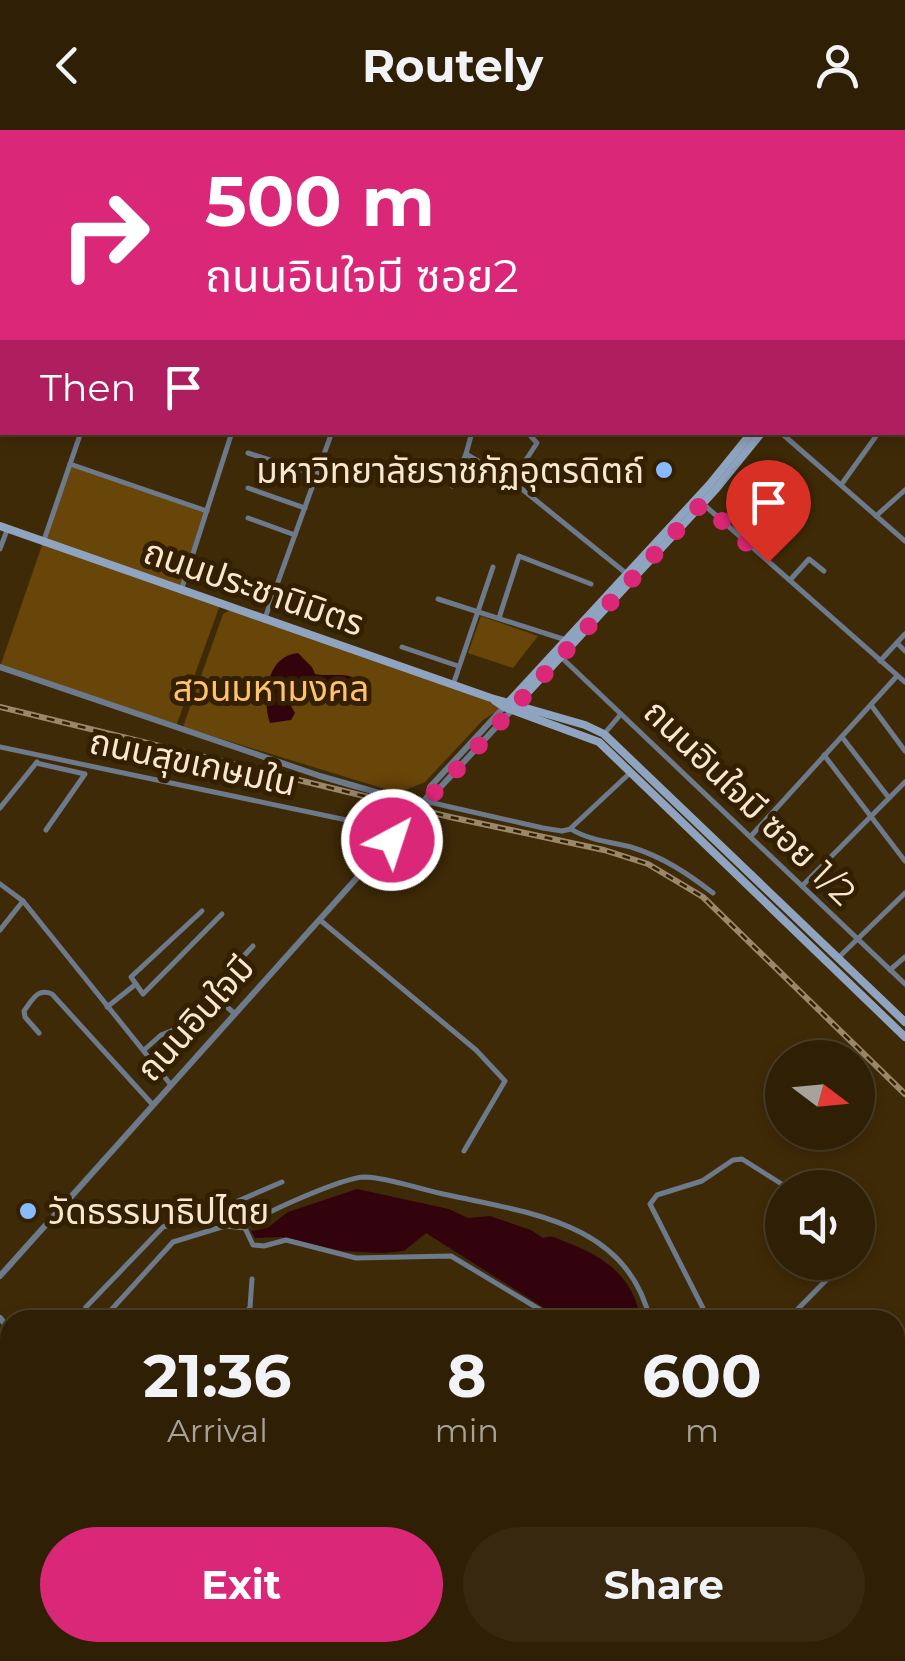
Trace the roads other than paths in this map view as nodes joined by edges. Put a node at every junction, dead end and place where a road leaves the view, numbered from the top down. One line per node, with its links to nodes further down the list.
1 (80, 435): 12 (street)
2 (231, 435): 21 (street)
3 (331, 435): 13 (street)
4 (471, 435): 11 (street)
5 (530, 435): 14 (street)
6 (750, 435): 19 (main road, ถนนอินใจมี)
7 (759, 435): 19 (main road, ถนนอินใจมี)
8 (784, 435): 15 (street)
9 (877, 435): 15 (street)
10 (248, 452): 13 (street)
11 (466, 454): 14 (street); 16 (street)
12 (70, 464): 21 (street); 27 (street)
13 (317, 475): 20 (street)
14 (512, 481): 31 (street)
15 (841, 484): 22 (street)
16 (452, 486)
17 (248, 488): 20 (street)
18 (905, 490): 22 (street)
19 (699, 501): 31 (main road, ถนนอินใจมี); 32 (street)
20 (305, 508): 25 (street)
21 (207, 511): 34 (street)
22 (876, 516): 26 (street)
23 (248, 518): 25 (street)
24 (3, 528): 27 (main road, ถนนประชานิมิตร); 28 (street)
25 (296, 535): 38 (street)
26 (905, 542)
27 (43, 544): 34 (main road, ถนนประชานิมิตร)
28 (0, 549)
29 (492, 567): 36 (street)
30 (824, 571): 32 (street)
31 (630, 576): 40 (main road, ถนนอินใจมี)
32 (789, 580): 45 (street)
33 (590, 584): 37 (street)
34 (181, 592): 38 (main road, ถนนประชานิมิตร)
35 (438, 599): 36 (street)
36 (477, 612): 37 (street); 46 (street)
37 (498, 618): 40 (street)
38 (264, 620): 50 (main road, ถนนประชานิมิตร)
39 (905, 634): 41 (street)
40 (569, 642): 44 (main road, ถนนอินใจมี); 51 (main road, ถนนอินใจมี)
41 (897, 643): 43 (street); 45 (street)
42 (402, 648): 46 (street)
43 (905, 651)
44 (561, 657): 51 (main road, ถนนอินใจมี); 53 (street, ถนนอินใจมี ซอย 1/2)
45 (880, 661): 48 (street)
46 (458, 666): 50 (street)
47 (0, 667): 63 (street)
48 (897, 676): 49 (street); 52 (street)
49 (905, 682)
50 (453, 685): 51 (main road, ถนนประชานิมิตร)
51 (511, 705): 54 (main road); 61 (main road); 64 (street, ถนนอินใจมี)
52 (870, 705): 55 (street); 57 (street)
53 (621, 714): 54 (street); 74 (street, ถนนอินใจมี ซอย 1/2)
54 (604, 734): 89 (main road)
55 (842, 736): 59 (street); 65 (street)
56 (0, 747): 58 (street, ถนนสุขเกษมใน)
57 (905, 751)
58 (42, 756): 60 (street); 69 (street, ถนนสุขเกษมใน)
59 (824, 756): 68 (street); 74 (street)
60 (36, 763): 66 (street); 72 (street)
61 (631, 772): 71 (street); 98 (main road)
62 (905, 782): 65 (street)
63 (412, 798): 64 (street); 67 (street)
64 (426, 798): 67 (street, ถนนอินใจมี); 71 (street)
65 (890, 798): 68 (street)
66 (0, 808)
67 (418, 809): 70 (street, ถนนอินใจมี)
68 (871, 816): 76 (street); 78 (street)
69 (376, 826): 70 (street, ถนนสุขเกษมใน); 75 (street, ถนนสุขเกษมใน)
70 (401, 829): 73 (street, ถนนสุขเกษมใน); 75 (street, ถนนอินใจมี)
71 (571, 829): 79 (street)
72 (46, 830)
73 (413, 834)
74 (751, 836): 78 (street, ถนนอินใจมี ซอย 1/2)
75 (392, 840): 84 (street, ถนนอินใจมี)
76 (905, 861)
77 (0, 884): 81 (street)
78 (802, 886): 86 (street, ถนนอินใจมี ซอย 1/2)
79 (713, 893)
80 (905, 893): 86 (street)
81 (23, 901): 85 (street); 94 (street)
82 (202, 911): 91 (street)
83 (222, 914): 91 (street)
84 (320, 920): 95 (street, ถนนอินใจมี); 102 (street)
85 (0, 930)
86 (857, 939): 89 (street); 90 (street, ถนนอินใจมี ซอย 1/2)
87 (253, 946): 93 (street)
88 (905, 957): 90 (street)
89 (838, 958): 96 (main road)
90 (890, 970): 92 (street, ถนนอินใจมี ซอย 1/2)
91 (136, 984): 94 (street)
92 (905, 984)
93 (210, 992): 95 (street); 99 (street)
94 (108, 1007): 99 (street)
95 (235, 1014): 100 (street, ถนนอินใจมี)
96 (905, 1022)
97 (38, 1033): 101 (street)
98 (905, 1037)
99 (142, 1051): 100 (street)
100 (171, 1085): 101 (street, ถนนอินใจมี)
101 (154, 1105): 106 (street, ถนนอินใจมี)
102 (464, 1151)
103 (765, 1174): 114 (street)
104 (282, 1182): 109 (street)
105 (245, 1228): 110 (street); 112 (street); 113 (street)
106 (0, 1276)
107 (252, 1280): 111 (street)
108 (826, 1280): 115 (street)
109 (85, 1310)
110 (111, 1310)
111 (248, 1310)
112 (540, 1310)
113 (647, 1310)
114 (704, 1310)
115 (797, 1310)

